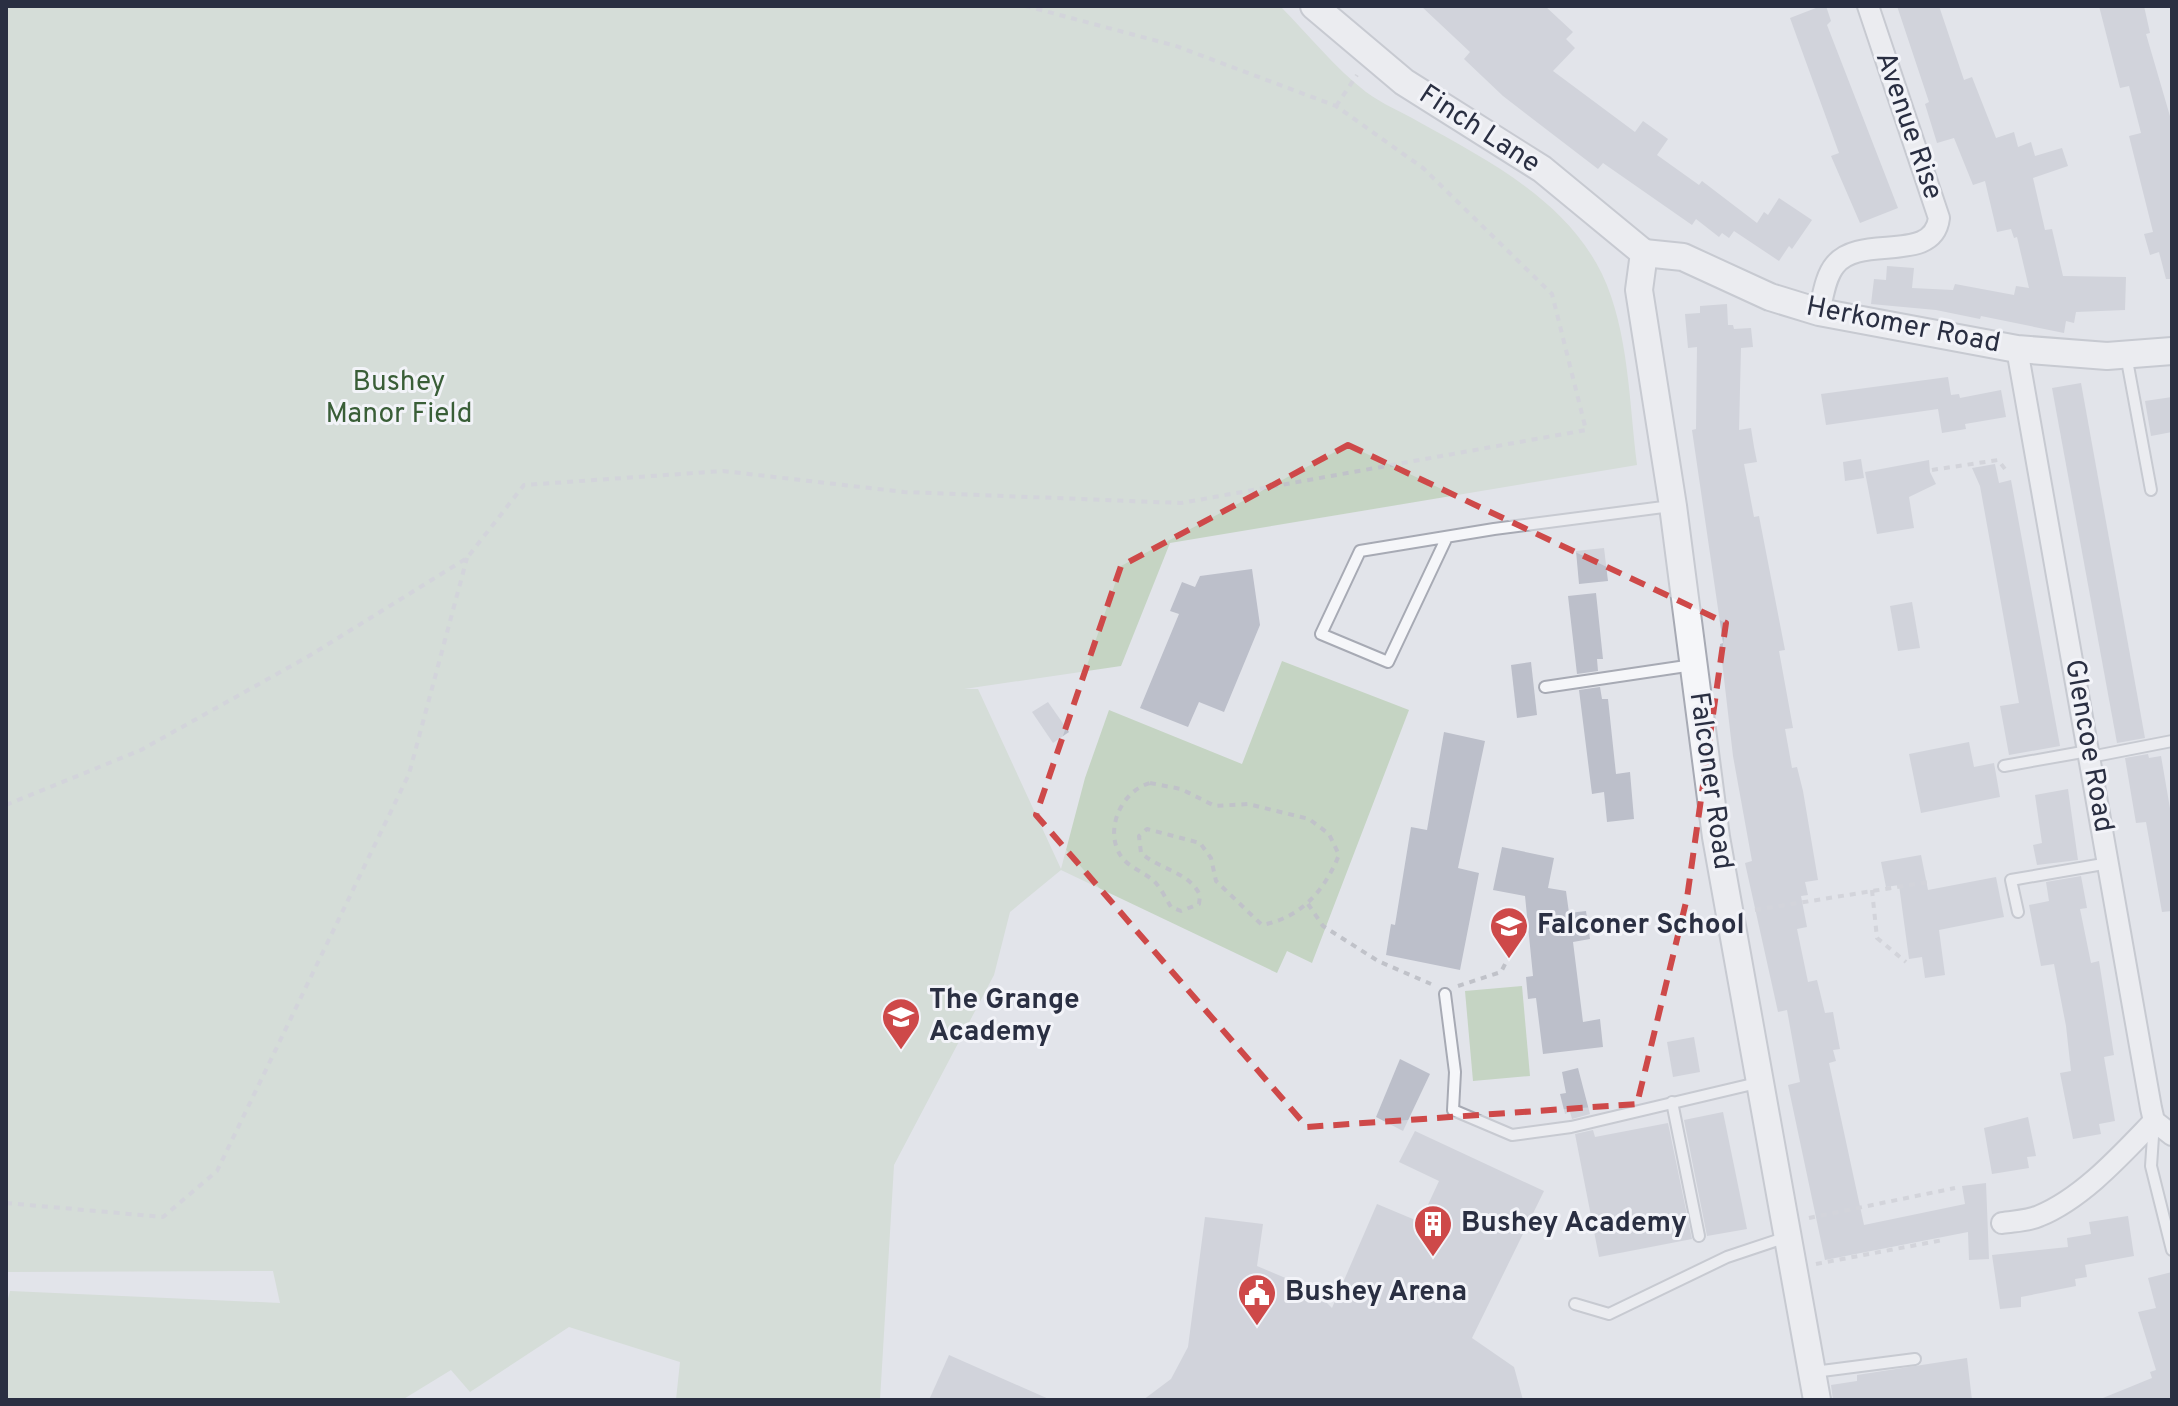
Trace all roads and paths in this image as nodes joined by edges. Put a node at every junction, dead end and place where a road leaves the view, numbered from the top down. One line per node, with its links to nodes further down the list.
1 (1026, 6): 5 (path)
2 (1314, 6): 4 (street, Finch Lane)
3 (1868, 6): 7 (street, Avenue Rise)
4 (1370, 55): 5 (path); 6 (street, Finch Lane)
5 (1336, 106): 16 (path)
6 (1644, 253): 7 (street, Herkomer Road); 14 (street, Falconer Road)
7 (1819, 312): 8 (street, Herkomer Road)
8 (2017, 349): 10 (street, Herkomer Road); 20 (street, Glencoe Road)
9 (2172, 351): 10 (street, Herkomer Road)
10 (2126, 355): 13 (lane)
11 (2005, 469): 12 (path)
12 (1932, 470)
13 (2151, 490)
14 (1673, 506): 15 (lane); 17 (street, Falconer Road)
15 (1447, 537): 15 (lane)
16 (467, 558): 22 (path); 37 (path)
17 (1693, 665): 18 (lane); 28 (street, Falconer Road)
18 (1545, 687)
19 (2172, 741): 20 (lane)
20 (2089, 754): 21 (lane); 23 (street, Glencoe Road)
21 (2004, 766)
22 (6, 805)
23 (2109, 863): 27 (lane); 34 (street, Glencoe Road)
24 (1928, 882): 25 (path)
25 (1872, 890): 28 (path); 30 (path)
26 (1308, 904): 26 (path); 31 (path)
27 (2018, 912)
28 (1729, 915): 32 (street, Falconer Road)
29 (1516, 943): 31 (path)
30 (1906, 962)
31 (1445, 994): 33 (lane)
32 (1759, 1083): 33 (lane); 39 (street, Falconer Road)
33 (1672, 1102): 40 (lane)
34 (2154, 1121): 35 (street); 38 (street); 42 (lane)
35 (2172, 1135)
36 (1955, 1188): 39 (path)
37 (6, 1203)
38 (2002, 1223)
39 (1788, 1229): 44 (lane); 46 (street, Falconer Road)
40 (1699, 1236)
41 (1943, 1240): 43 (path)
42 (2172, 1250)
43 (1823, 1263)
44 (1575, 1304)
45 (1915, 1359): 46 (lane)
46 (1813, 1372): 47 (street, Falconer Road)
47 (1817, 1400)

